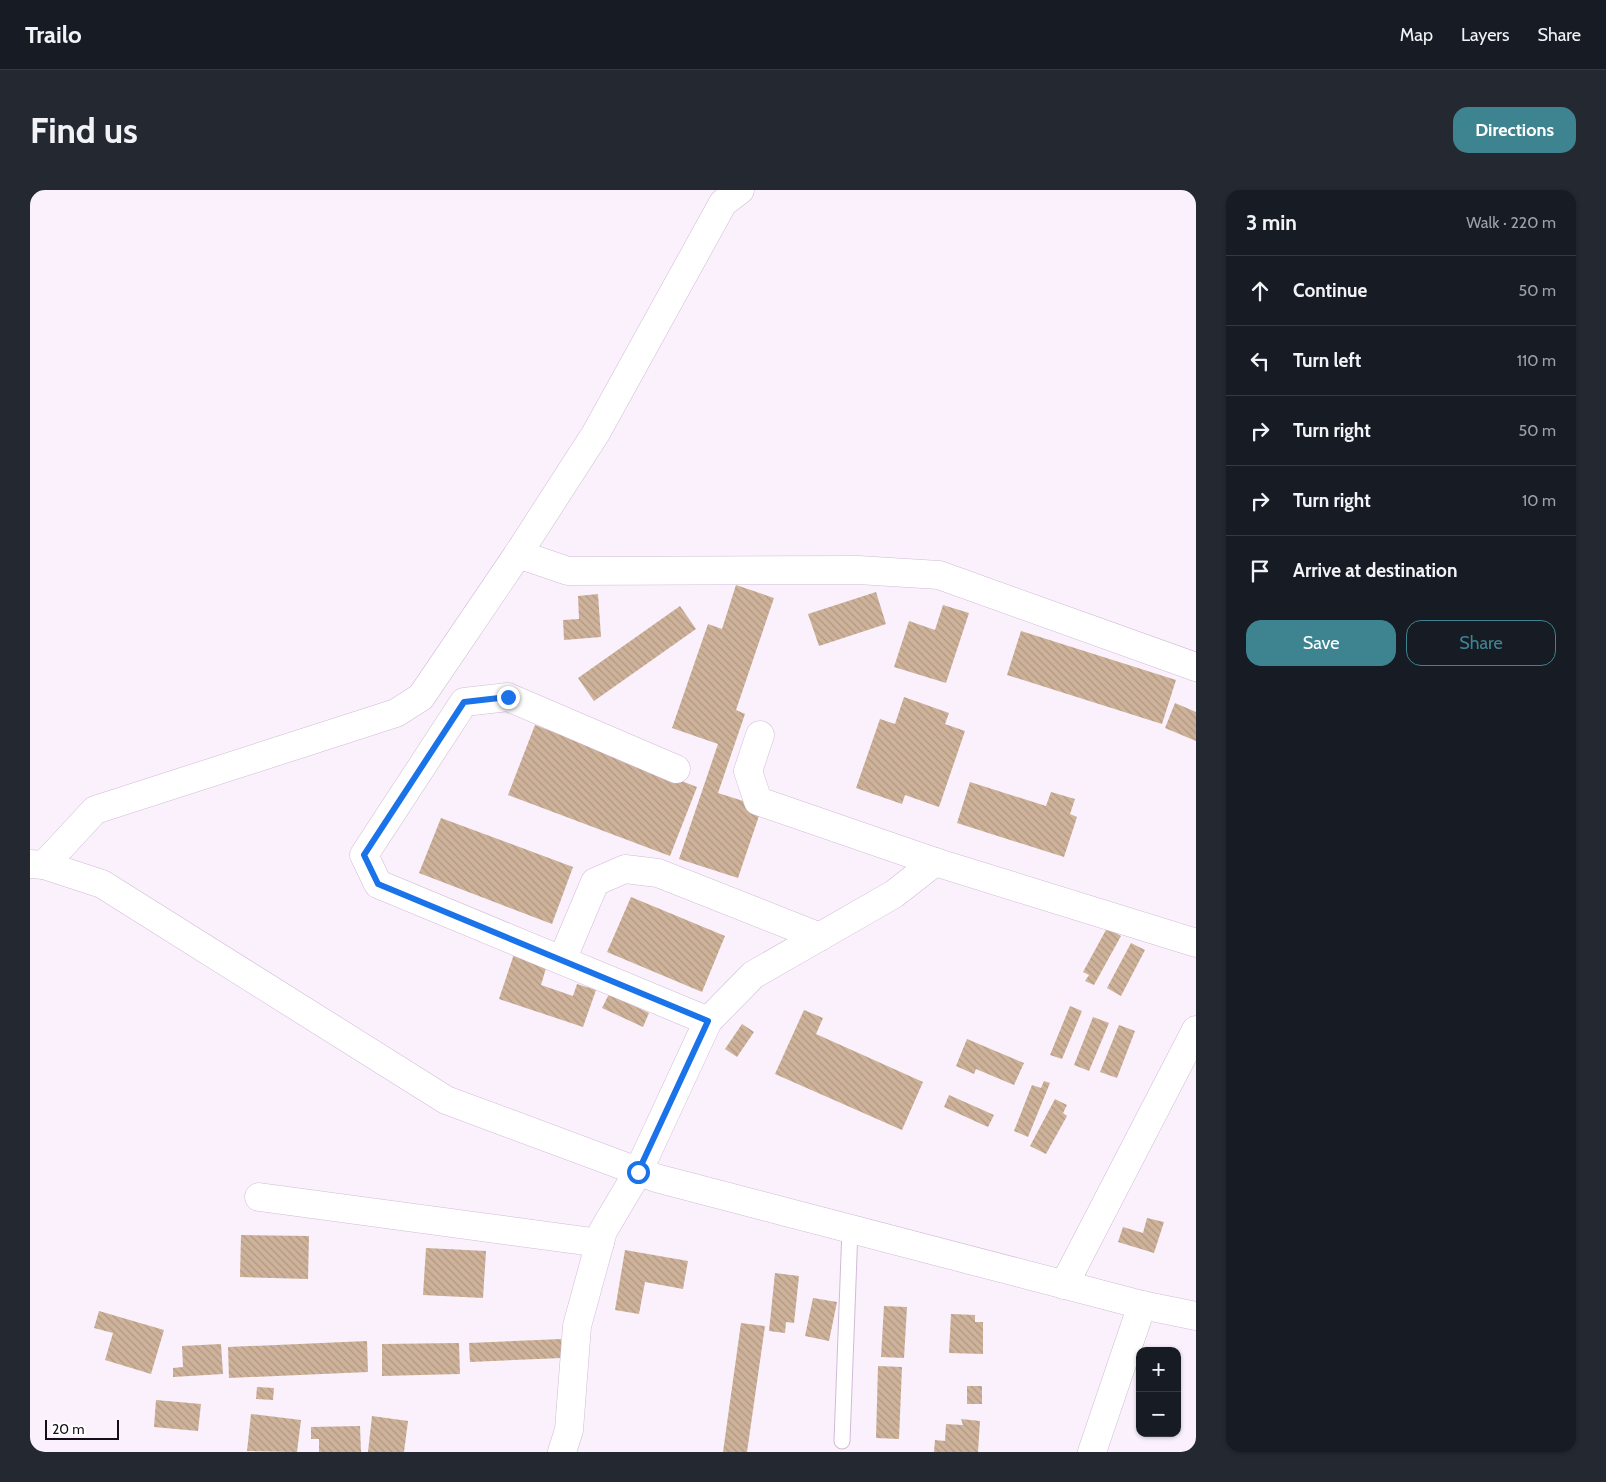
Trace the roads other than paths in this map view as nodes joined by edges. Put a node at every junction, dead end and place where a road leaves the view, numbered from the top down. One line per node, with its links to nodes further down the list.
1 (740, 190): 2 (street)
2 (518, 554): 3 (street); 7 (street)
3 (1196, 667)
4 (760, 735): 6 (street)
5 (676, 770): 10 (street)
6 (935, 862): 8 (street); 9 (street)
7 (37, 864): 13 (street)
8 (820, 936): 10 (street); 11 (street)
9 (1196, 942)
10 (562, 960): 11 (street)
11 (708, 1021): 13 (street)
12 (1196, 1030): 17 (street)
13 (638, 1172): 15 (street); 16 (street)
14 (259, 1197): 16 (street)
15 (850, 1229): 17 (street); 20 (lane)
16 (600, 1243): 21 (street)
17 (1064, 1285): 18 (street)
18 (1142, 1305): 19 (street); 22 (street)
19 (1196, 1316)
20 (842, 1441)
21 (562, 1452)
22 (1092, 1452)

